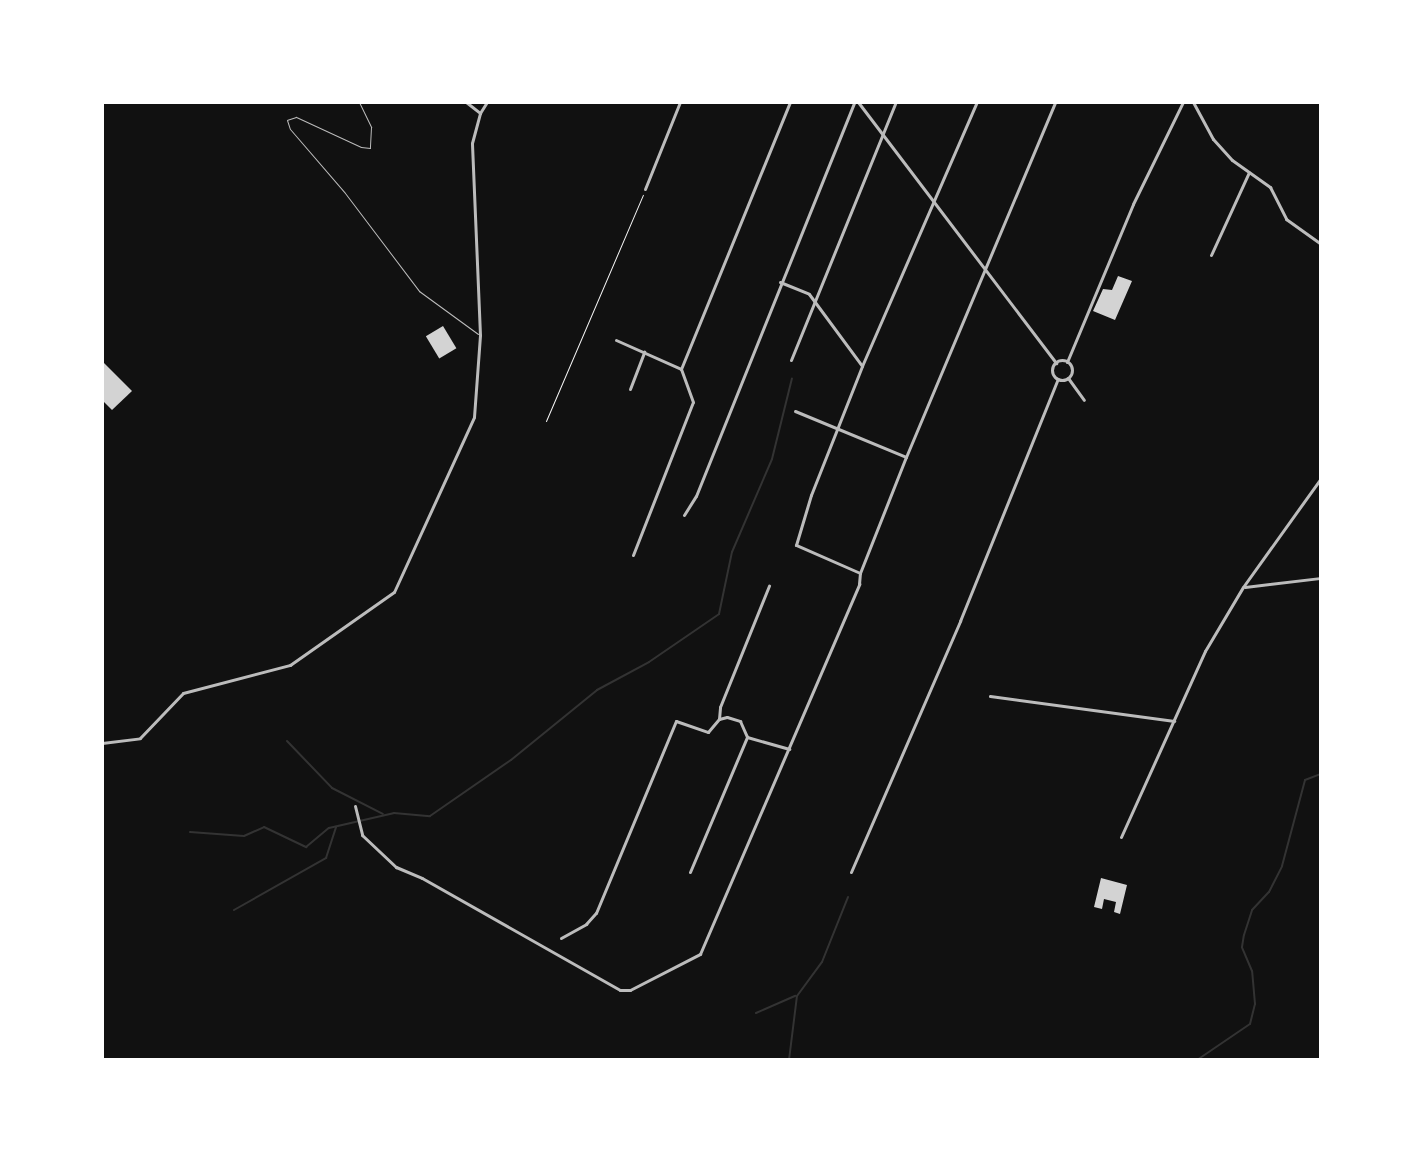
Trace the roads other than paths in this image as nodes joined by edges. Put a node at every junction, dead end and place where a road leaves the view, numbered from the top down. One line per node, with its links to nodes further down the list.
1 (359, 102): 22 (lane)
2 (466, 102): 12 (street)
3 (487, 102): 12 (street)
4 (680, 102): 15 (street)
5 (790, 102): 29 (street)
6 (856, 102): 13 (street); 20 (street)
7 (896, 102): 13 (street)
8 (977, 102): 16 (street)
9 (1055, 102): 19 (street)
10 (1183, 102): 26 (street)
11 (1193, 102): 14 (street)
12 (480, 113): 22 (street)
13 (883, 134): 16 (street); 21 (street)
14 (1249, 172): 17 (street); 18 (street)
15 (645, 189)
16 (934, 201): 19 (street); 28 (street)
17 (1321, 244)
18 (1211, 255)
19 (986, 269): 27 (street); 36 (street)
20 (780, 282): 21 (street); 38 (street)
21 (814, 300): 25 (street); 28 (street)
22 (480, 335): 48 (street)
23 (616, 340): 24 (street)
24 (644, 352): 29 (street); 32 (street)
25 (791, 360)
26 (1067, 362): 27 (street); 30 (street)
27 (1056, 363): 31 (street)
28 (862, 366): 35 (street)
29 (681, 369): 39 (street)
30 (1068, 378): 31 (street); 33 (street)
31 (1058, 379): 53 (street)
32 (630, 389)
33 (1084, 400)
34 (795, 411): 35 (street)
35 (837, 427): 36 (street); 40 (street)
36 (906, 457): 40 (street)
37 (1321, 478): 43 (street)
38 (684, 515)
39 (633, 555)
40 (860, 573): 49 (street)
41 (1321, 578): 43 (street)
42 (769, 586): 45 (street)
43 (1243, 587): 46 (street)
44 (990, 696): 46 (street)
45 (719, 719): 47 (street); 54 (street)
46 (1174, 721): 51 (street)
47 (747, 737): 49 (street); 52 (street)
48 (102, 743)
49 (789, 749): 50 (street)
50 (355, 806)
51 (1121, 837)
52 (690, 872)
53 (851, 872)
54 (561, 938)

